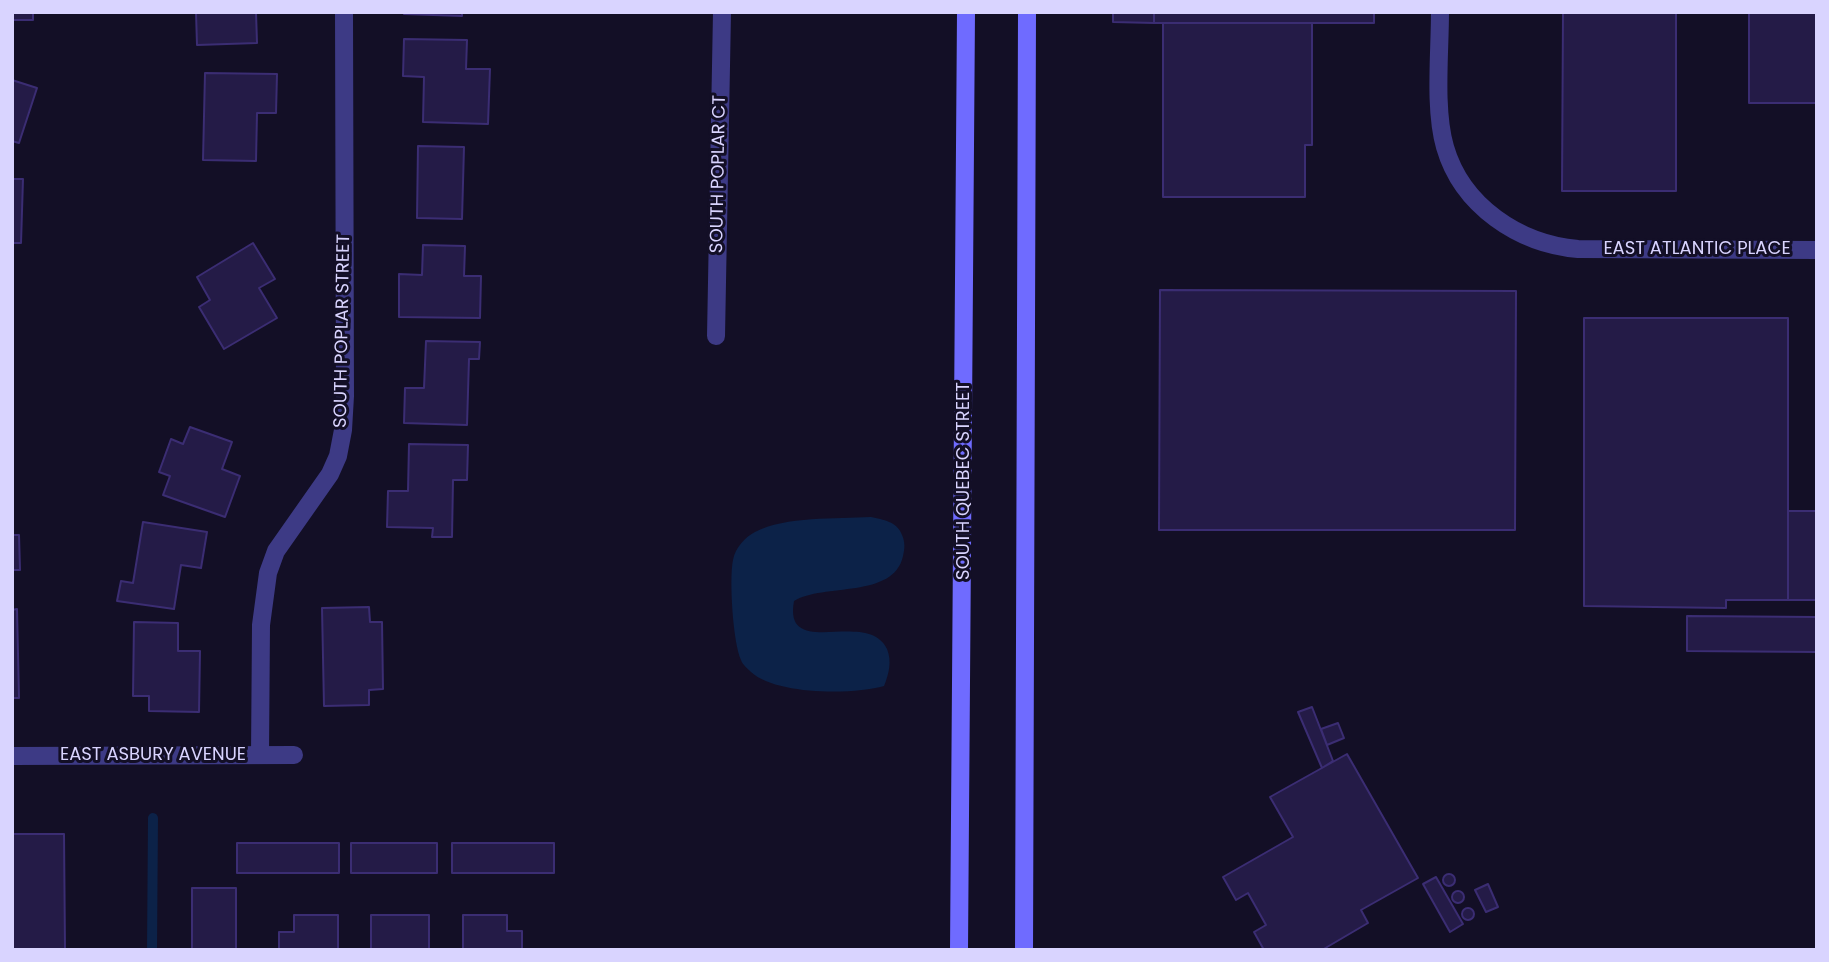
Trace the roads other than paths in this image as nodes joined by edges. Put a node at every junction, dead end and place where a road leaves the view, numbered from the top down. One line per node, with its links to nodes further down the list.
1 (344, 12): 8 (street, SOUTH POPLAR STREET)
2 (722, 12): 7 (street, SOUTH POPLAR CT)
3 (966, 12): 11 (main road, SOUTH QUEBEC STREET)
4 (1027, 12): 12 (main road)
5 (1440, 12): 6 (street, EAST ATLANTIC PLACE)
6 (1817, 250)
7 (716, 336)
8 (260, 755): 9 (street, EAST ASBURY AVENUE); 10 (street, EAST ASBURY AVENUE)
9 (294, 755)
10 (12, 756)
11 (959, 949)
12 (1024, 950)

